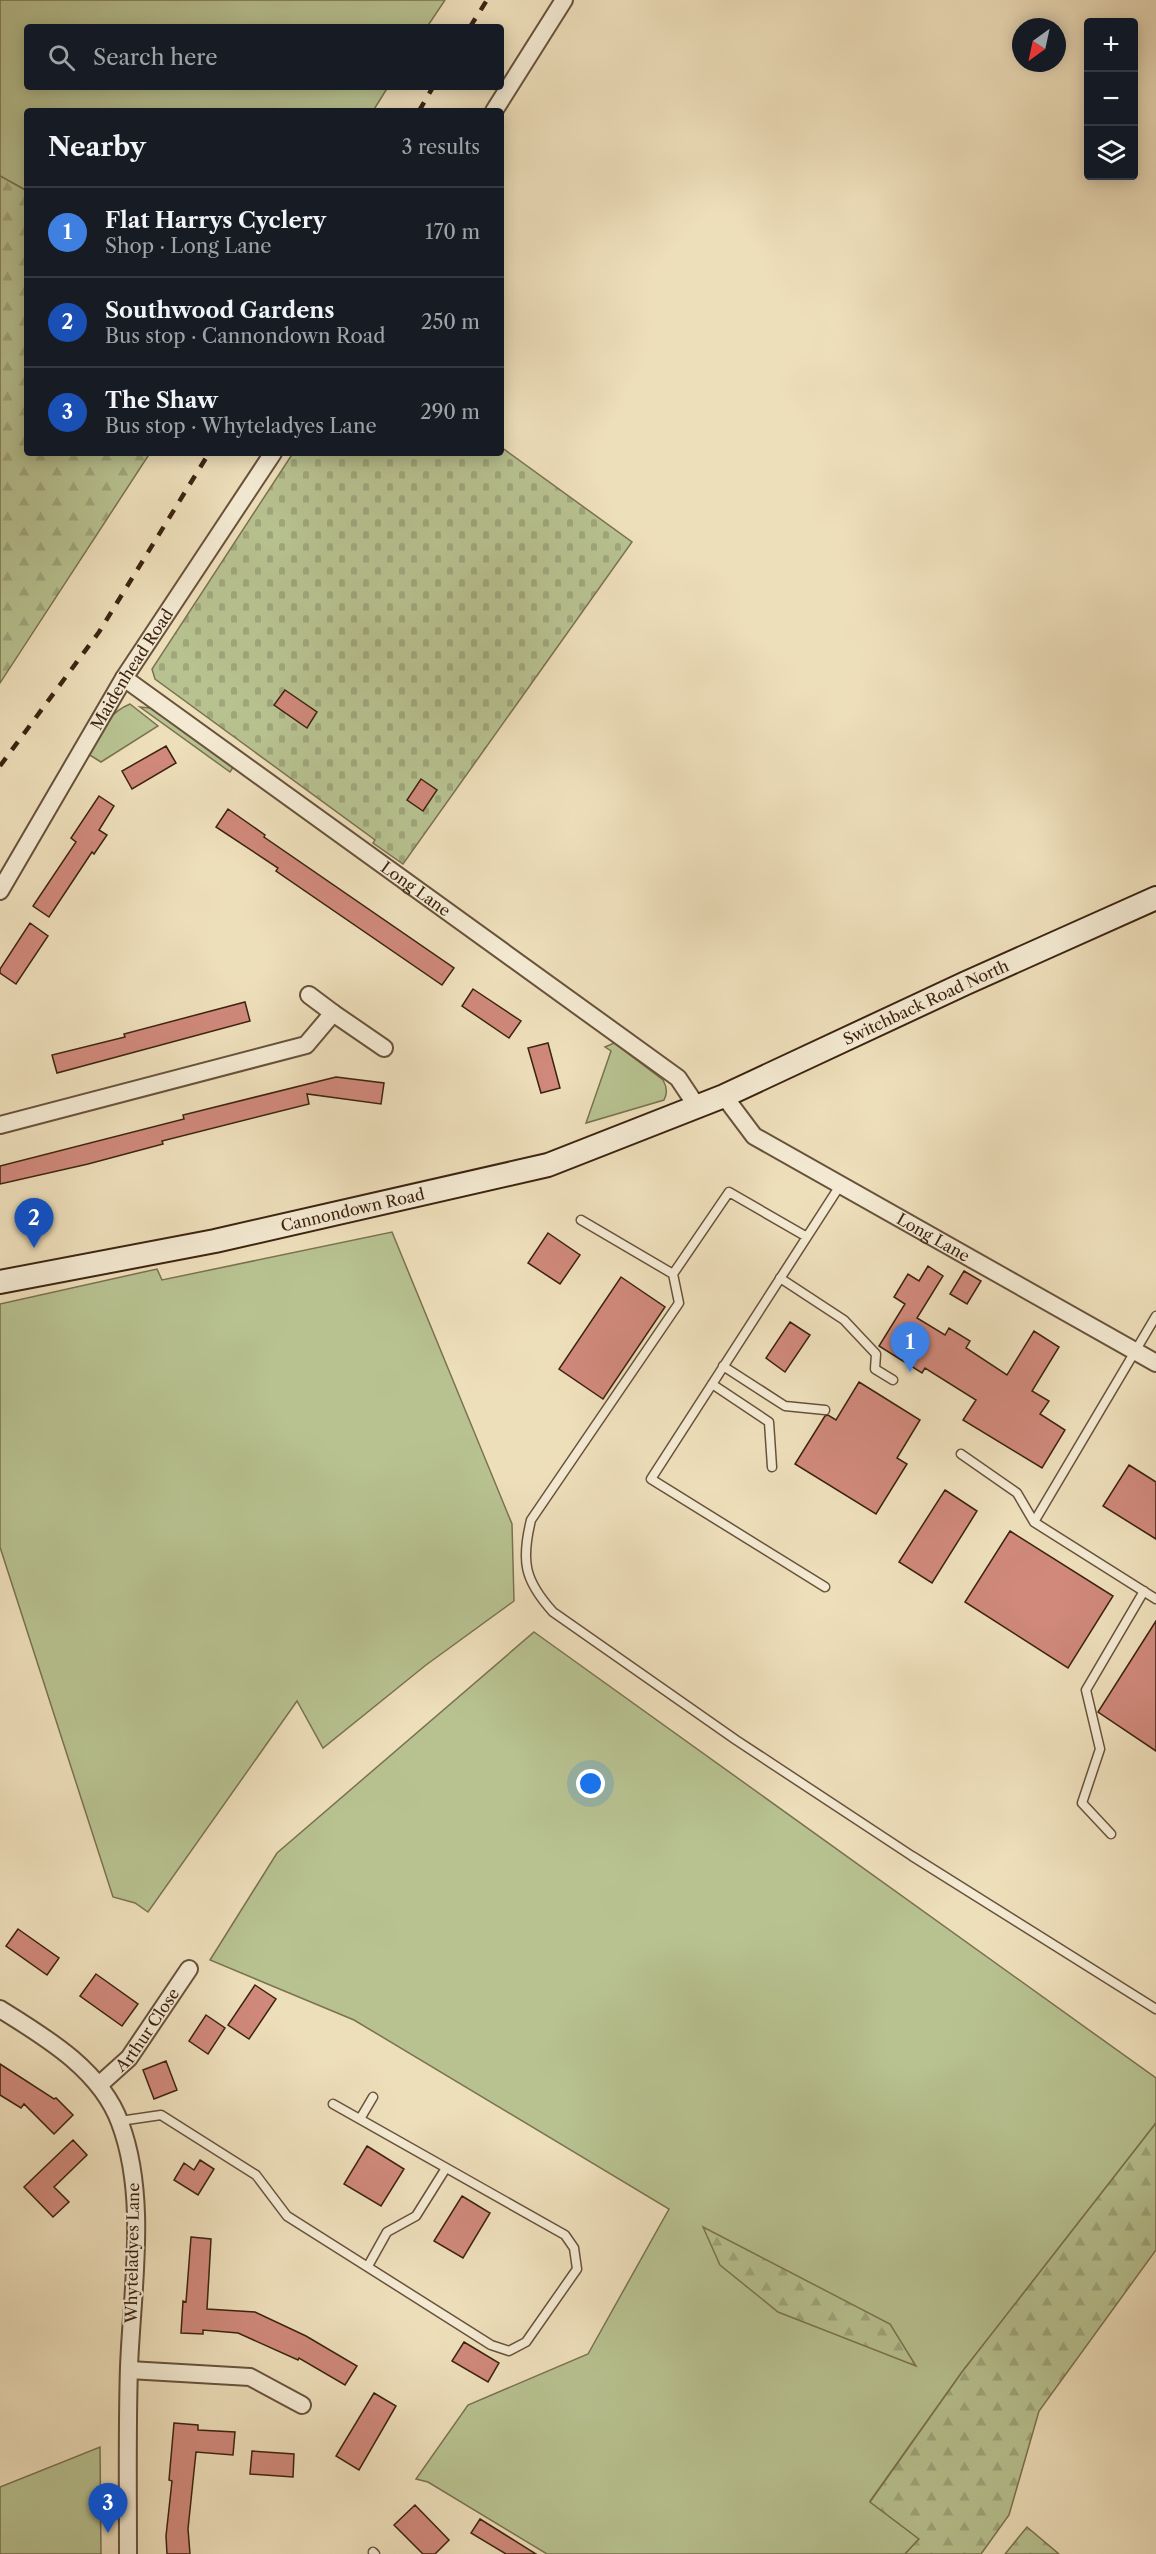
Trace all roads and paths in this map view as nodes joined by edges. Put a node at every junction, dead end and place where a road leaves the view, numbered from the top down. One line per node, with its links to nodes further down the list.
1 (564, 0): 2 (street)
2 (496, 108)
3 (271, 456): 4 (street, Maidenhead Road)
4 (124, 678): 5 (street, Maidenhead Road); 11 (street, Long Lane)
5 (0, 891)
6 (1156, 898): 10 (main road, Switchback Road North)
7 (309, 995): 8 (street)
8 (333, 1013): 9 (street); 12 (street)
9 (384, 1048)
10 (724, 1096): 11 (main road, Switchback Road North); 13 (street, Long Lane)
11 (698, 1108): 18 (main road, Cannondown Road)
12 (0, 1125)
13 (841, 1184): 15 (lane); 20 (street, Long Lane)
14 (581, 1220): 16 (lane)
15 (807, 1237): 16 (lane); 17 (lane)
16 (672, 1274): 35 (lane)
17 (780, 1278): 22 (lane); 23 (lane)
18 (0, 1282)
19 (1156, 1316): 20 (lane)
20 (1134, 1351): 21 (street, Long Lane); 28 (lane)
21 (1156, 1363)
22 (723, 1366): 24 (lane); 25 (lane)
23 (893, 1380)
24 (712, 1384): 27 (lane); 29 (lane)
25 (825, 1410)
26 (961, 1454): 28 (lane)
27 (772, 1467)
28 (1034, 1522): 30 (lane)
29 (825, 1587)
30 (1144, 1592): 31 (lane); 32 (lane)
31 (1156, 1599)
32 (1111, 1834)
33 (189, 1969): 36 (street, Arthur Close)
34 (0, 2009): 36 (street, Whyteladyes Lane)
35 (1156, 2009)
36 (99, 2085): 40 (street, Whyteladyes Lane)
37 (373, 2097): 39 (lane)
38 (333, 2104): 39 (lane)
39 (360, 2119): 41 (lane)
40 (120, 2121): 42 (lane); 43 (street, Whyteladyes Lane)
41 (446, 2168): 42 (lane); 42 (lane)
42 (368, 2266)
43 (129, 2370): 44 (street); 45 (street, Whyteladyes Lane)
44 (302, 2405)
45 (128, 2554)

